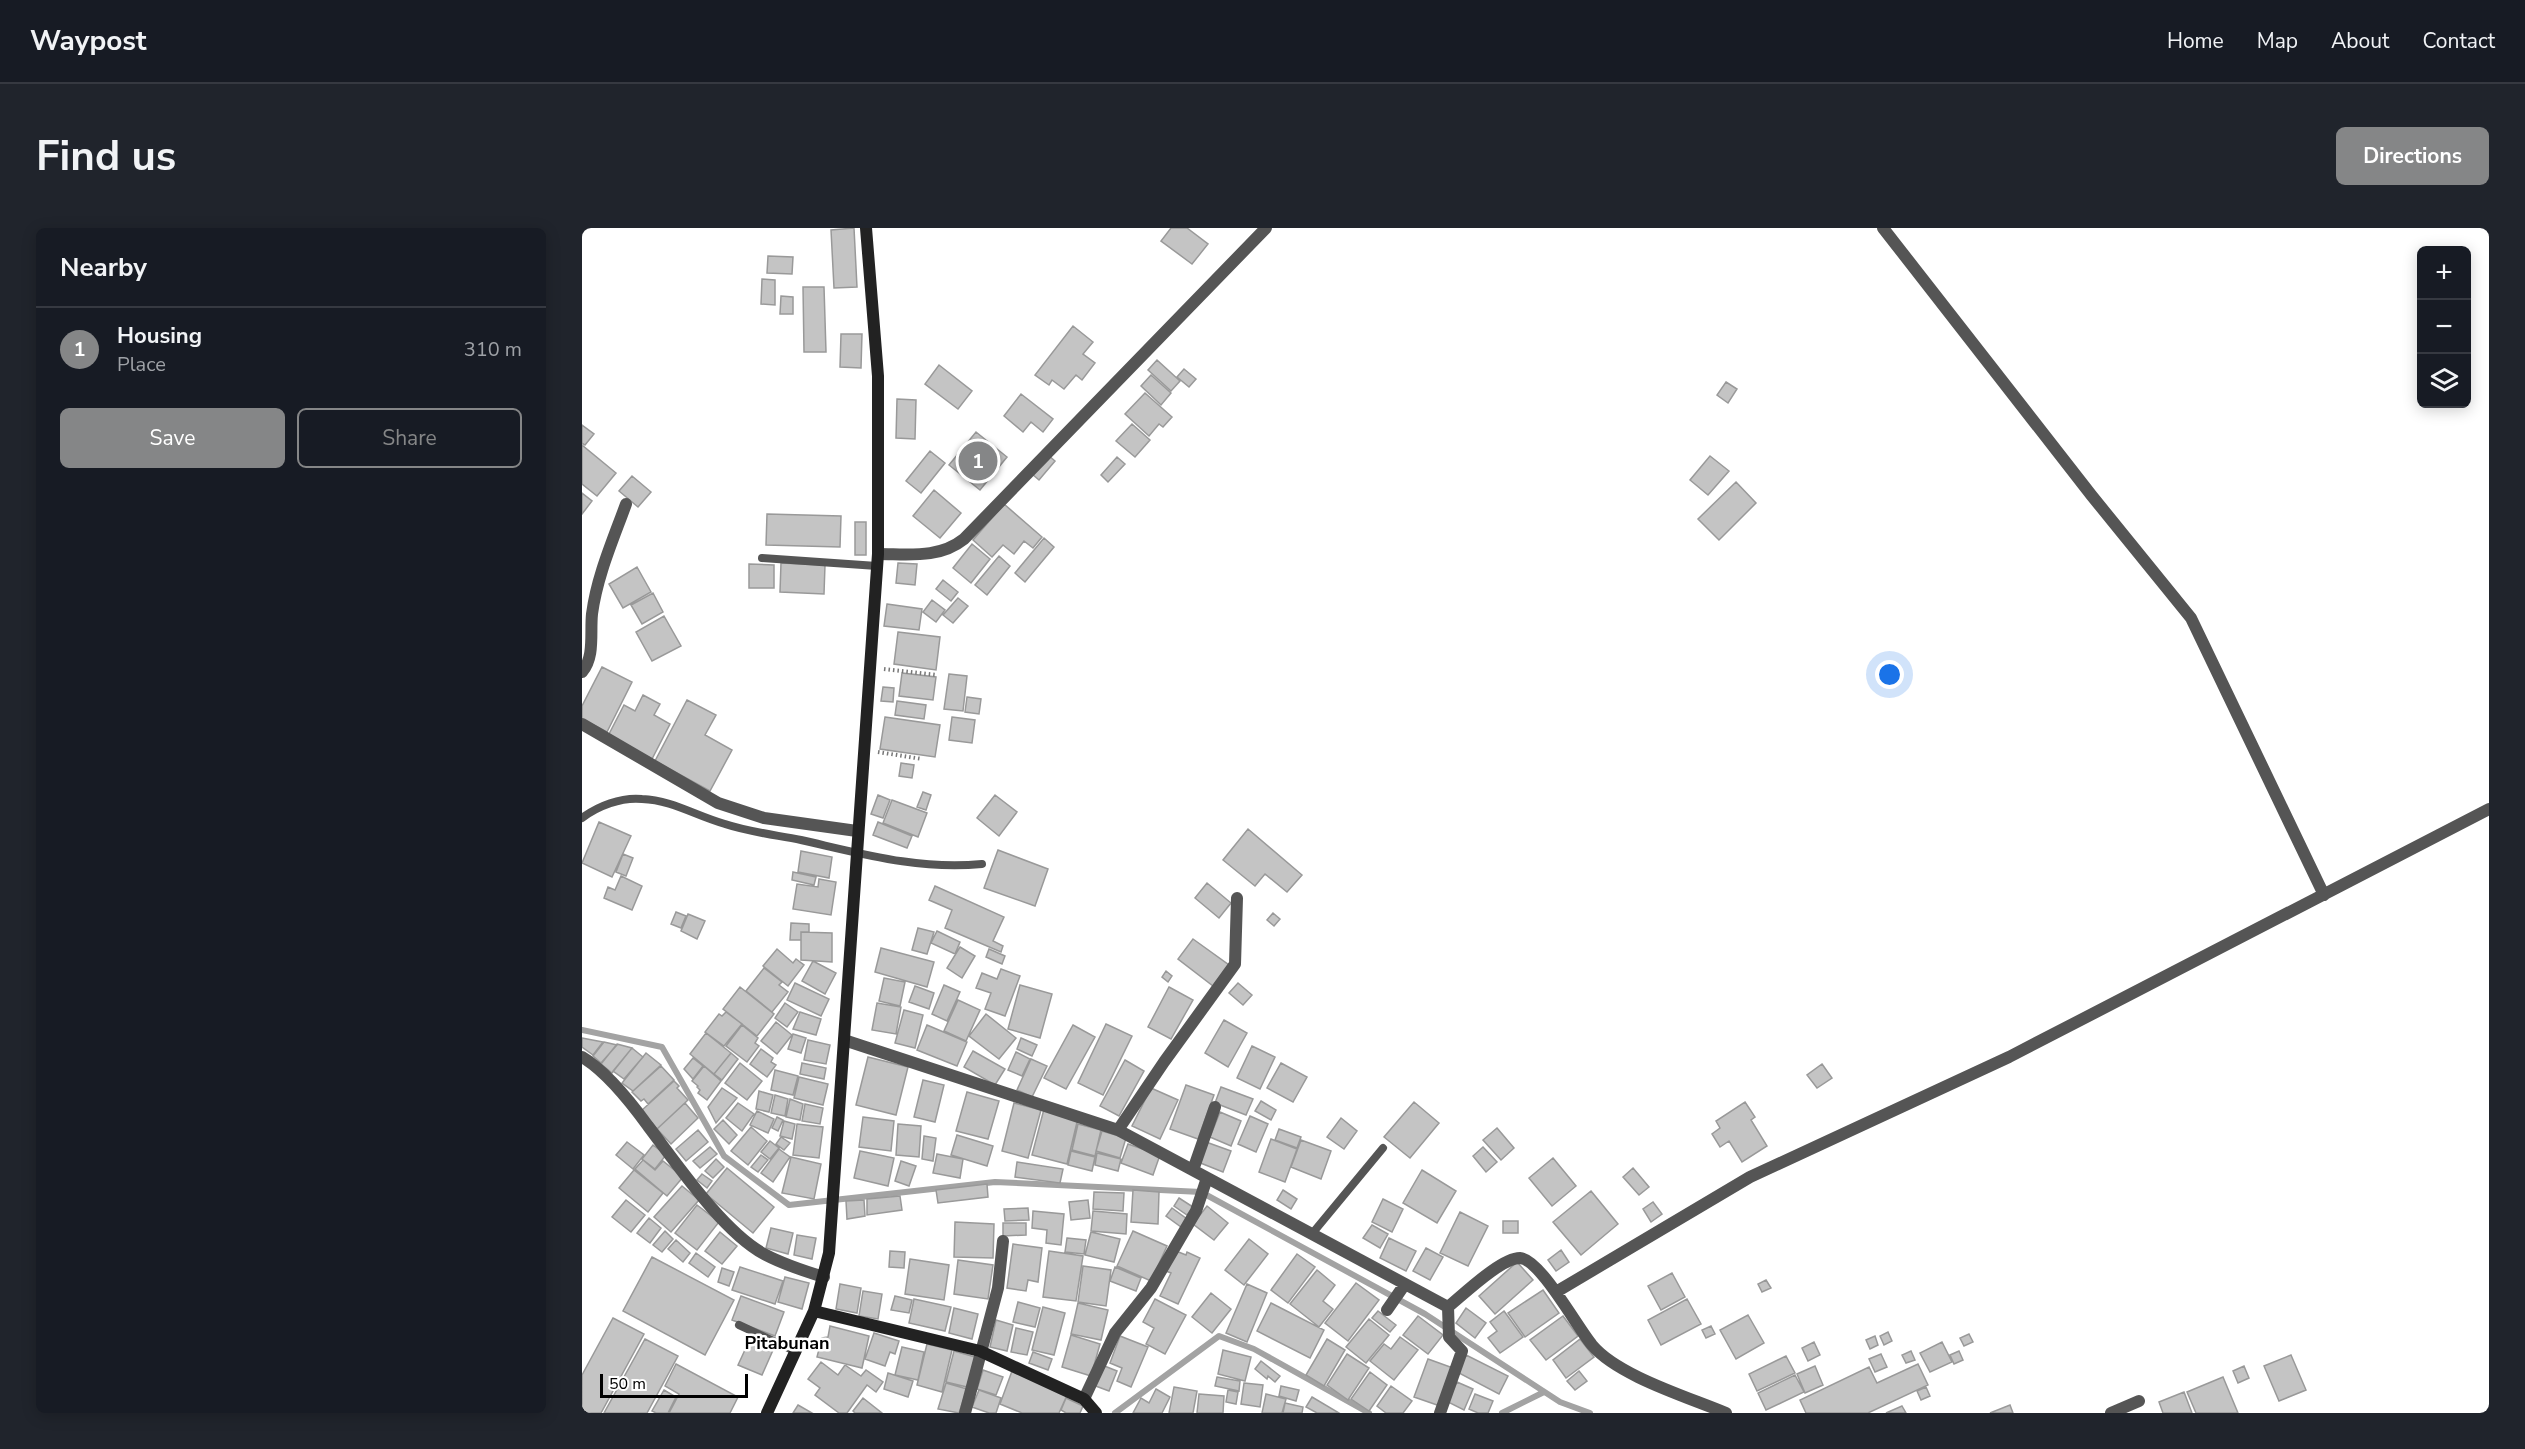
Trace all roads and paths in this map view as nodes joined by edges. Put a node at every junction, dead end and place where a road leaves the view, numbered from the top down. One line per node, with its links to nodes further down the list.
1 (866, 228): 6 (street)
2 (1266, 228): 6 (street)
3 (1883, 228): 18 (street)
4 (626, 504): 8 (street)
5 (762, 558): 6 (lane)
6 (877, 560): 7 (street)
7 (869, 667): 9 (path); 11 (street)
8 (582, 672)
9 (937, 675)
10 (582, 724): 15 (street)
11 (865, 750): 12 (path); 15 (street)
12 (922, 759)
13 (2489, 809): 18 (street)
14 (582, 818): 16 (lane)
15 (857, 831): 16 (street)
16 (857, 853): 17 (lane); 20 (street)
17 (982, 864)
18 (2324, 895): 31 (street)
19 (1237, 898): 23 (street)
20 (844, 1040): 23 (street); 29 (street)
21 (582, 1057): 29 (street)
22 (1215, 1107): 25 (street)
23 (1118, 1130): 25 (street)
24 (1383, 1148): 27 (lane)
25 (1193, 1170): 26 (street)
26 (1205, 1183): 27 (street); 38 (street)
27 (1311, 1235): 30 (street)
28 (1003, 1241): 37 (street)
29 (824, 1277): 34 (street)
30 (1403, 1287): 32 (street); 33 (street)
31 (1556, 1292): 33 (street); 44 (street)
32 (1389, 1307)
33 (1448, 1307): 43 (street)
34 (814, 1311): 36 (street); 37 (street)
35 (739, 1325): 36 (lane)
36 (797, 1352): 40 (street)
37 (980, 1352): 38 (street); 41 (street)
38 (1084, 1399): 42 (street)
39 (2139, 1401): 45 (street)
40 (767, 1413)
41 (965, 1413)
42 (1096, 1413)
43 (1440, 1413)
44 (1726, 1413)
45 (2111, 1413)

